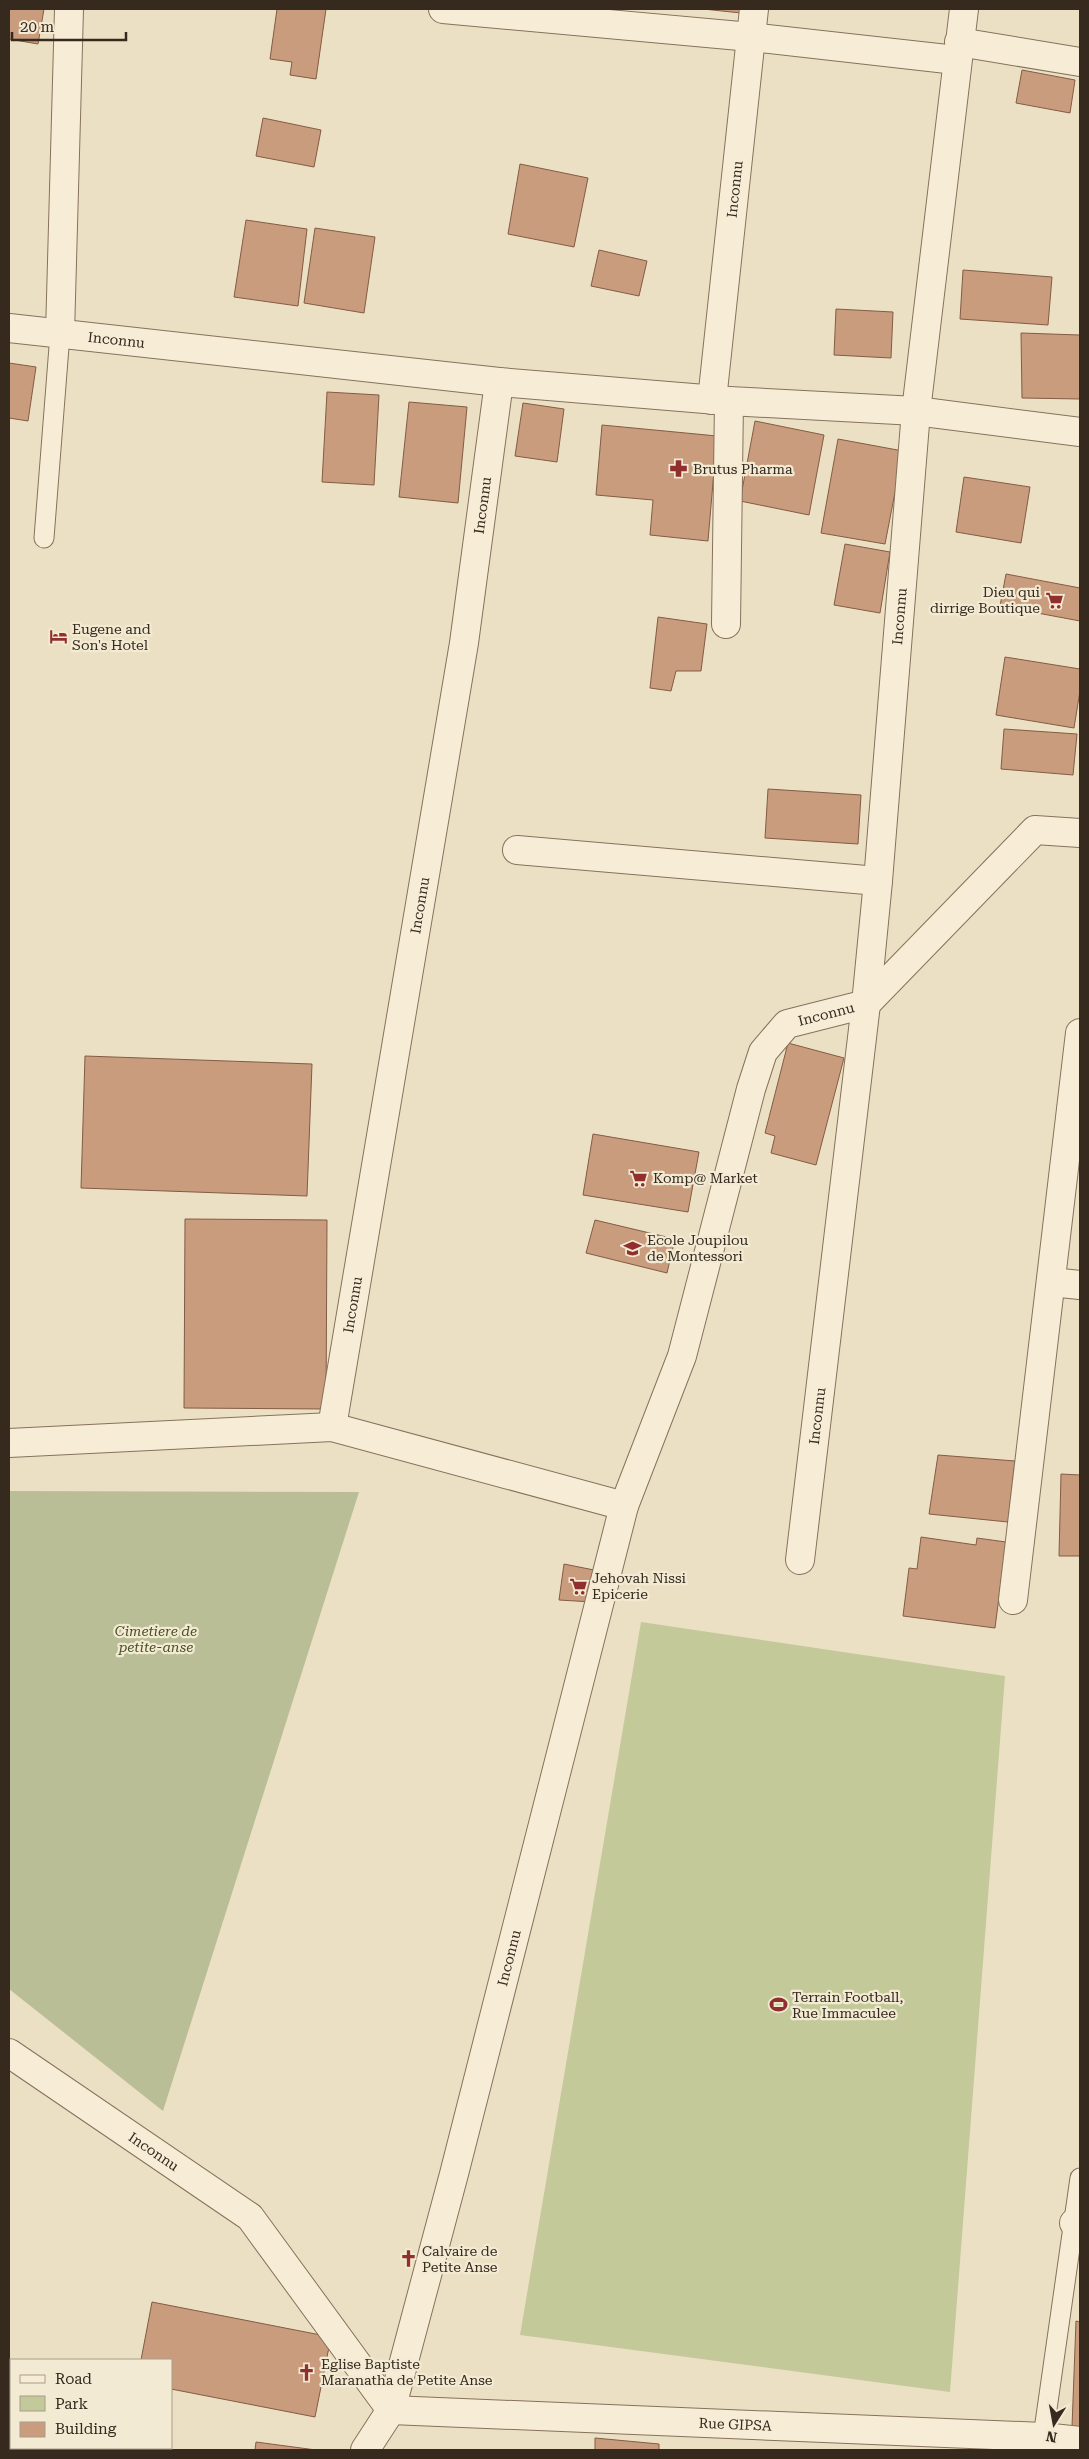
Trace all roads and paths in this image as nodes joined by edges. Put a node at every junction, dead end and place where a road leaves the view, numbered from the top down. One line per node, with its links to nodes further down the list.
1 (69, 9): 9 (street)
2 (442, 9): 5 (street)
3 (754, 9): 5 (street, Inconnu)
4 (964, 9): 6 (street, Inconnu)
5 (751, 36): 6 (street); 11 (street, Inconnu)
6 (958, 52): 7 (street); 12 (street, Inconnu)
7 (1080, 62)
8 (9, 328): 9 (street, Inconnu)
9 (60, 334): 10 (street, Inconnu); 14 (lane)
10 (499, 382): 11 (street, Inconnu); 23 (street, Inconnu)
11 (721, 401): 12 (street, Inconnu); 15 (street, Inconnu)
12 (916, 411): 13 (street, Inconnu); 18 (street, Inconnu)
13 (1080, 432)
14 (44, 538)
15 (726, 624)
16 (1080, 832): 19 (street, Inconnu)
17 (517, 850): 18 (street)
18 (878, 882): 19 (street, Inconnu)
19 (866, 1004): 25 (street, Inconnu); 26 (street, Inconnu)
20 (1080, 1033): 21 (street)
21 (1051, 1282): 22 (street); 27 (street)
22 (1080, 1285)
23 (332, 1426): 24 (street); 25 (street)
24 (9, 1443)
25 (624, 1506): 31 (street, Inconnu)
26 (800, 1560)
27 (1013, 1600)
28 (9, 2053): 31 (street, Inconnu)
29 (1080, 2178): 30 (lane)
30 (1077, 2223): 32 (lane)
31 (391, 2410): 32 (street, Rue GIPSA); 34 (street, Inconnu)
32 (1043, 2437): 33 (street, Rue GIPSA)
33 (1080, 2441)
34 (365, 2450)

